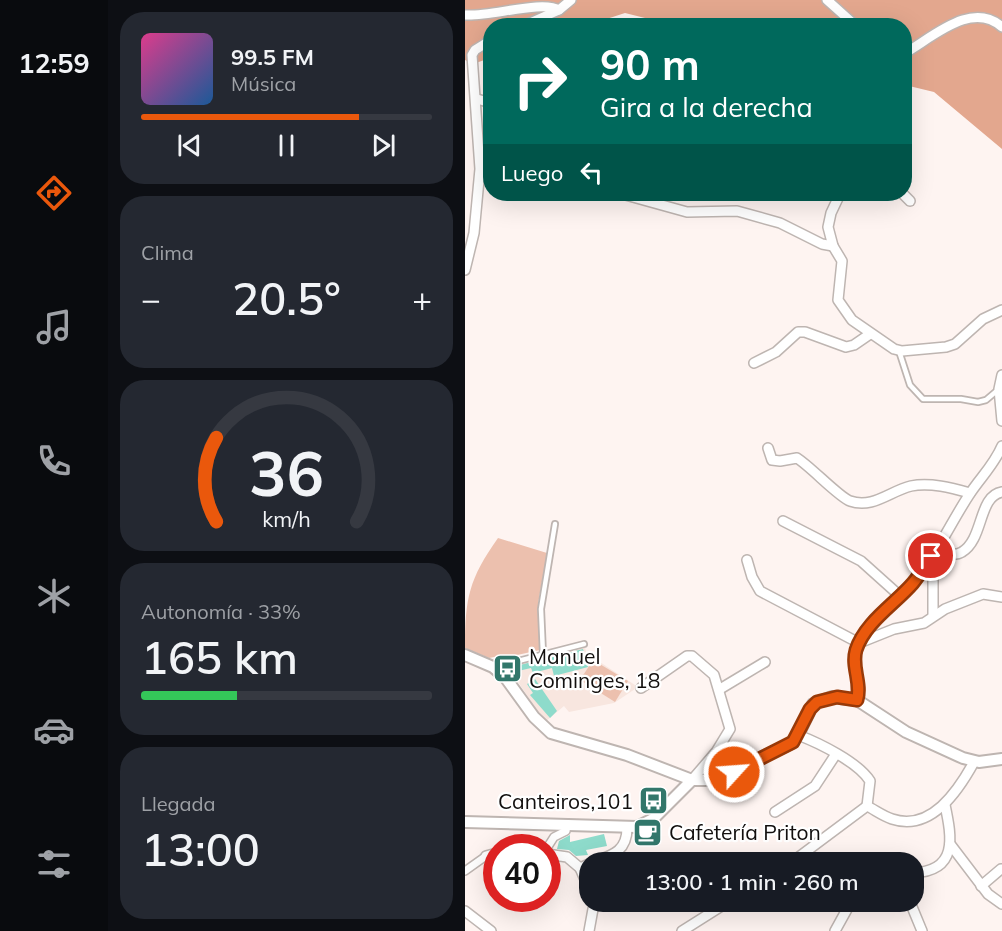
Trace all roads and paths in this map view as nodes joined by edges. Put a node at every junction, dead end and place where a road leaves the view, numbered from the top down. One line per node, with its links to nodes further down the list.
1 (570, 0): 3 (street)
2 (827, 0): 6 (street)
3 (559, 10): 4 (street); 5 (street)
4 (465, 15)
5 (541, 18)
6 (847, 18)
7 (1002, 27): 9 (street)
8 (483, 45): 10 (street)
9 (912, 48)
10 (477, 99): 11 (street); 15 (street)
11 (483, 101)
12 (647, 201): 14 (street)
13 (836, 201): 14 (street)
14 (833, 246): 17 (street)
15 (465, 270)
16 (1002, 310): 18 (street)
17 (870, 334): 18 (street); 19 (street)
18 (898, 350): 21 (lane)
19 (754, 363)
20 (1002, 375): 21 (street)
21 (999, 389): 22 (street)
22 (1002, 421)
23 (1002, 446): 25 (street)
24 (768, 448): 25 (street)
25 (970, 492): 30 (street)
26 (1002, 492): 29 (street)
27 (783, 522): 32 (street)
28 (555, 524): 37 (lane)
29 (948, 554): 30 (street); 34 (street)
30 (931, 556): 32 (street)
31 (747, 560): 35 (street)
32 (900, 596): 35 (street)
33 (1002, 597): 34 (street)
34 (933, 616): 35 (street)
35 (859, 643): 43 (street)
36 (584, 644): 37 (lane)
37 (543, 654): 40 (lane)
38 (465, 656): 40 (street)
39 (765, 662): 42 (street)
40 (493, 667): 48 (street)
41 (641, 688): 42 (street)
42 (720, 689): 48 (street)
43 (857, 700): 44 (street); 47 (street)
44 (798, 735): 45 (street); 48 (street)
45 (836, 754): 50 (street); 51 (street)
46 (1002, 759): 47 (street)
47 (974, 762): 49 (street)
48 (692, 780): 54 (street)
49 (945, 805): 50 (street); 56 (street)
50 (867, 806): 58 (street)
51 (775, 813)
52 (465, 822): 53 (street)
53 (567, 826): 54 (street); 55 (street)
54 (627, 828): 57 (street)
55 (560, 834)
56 (950, 844): 64 (street); 65 (street)
57 (614, 852)
58 (805, 852)
59 (561, 856): 61 (street)
60 (483, 858): 63 (street)
61 (579, 863)
62 (1001, 869): 65 (street)
63 (465, 871)
64 (924, 871)
65 (981, 886): 66 (street)
66 (1000, 900)
67 (465, 911): 72 (street)
68 (592, 912): 73 (street)
69 (712, 912): 74 (street)
70 (845, 912): 75 (street)
71 (914, 912): 76 (street)
72 (491, 931)
73 (589, 931)
74 (682, 931)
75 (835, 931)
76 (922, 931)

